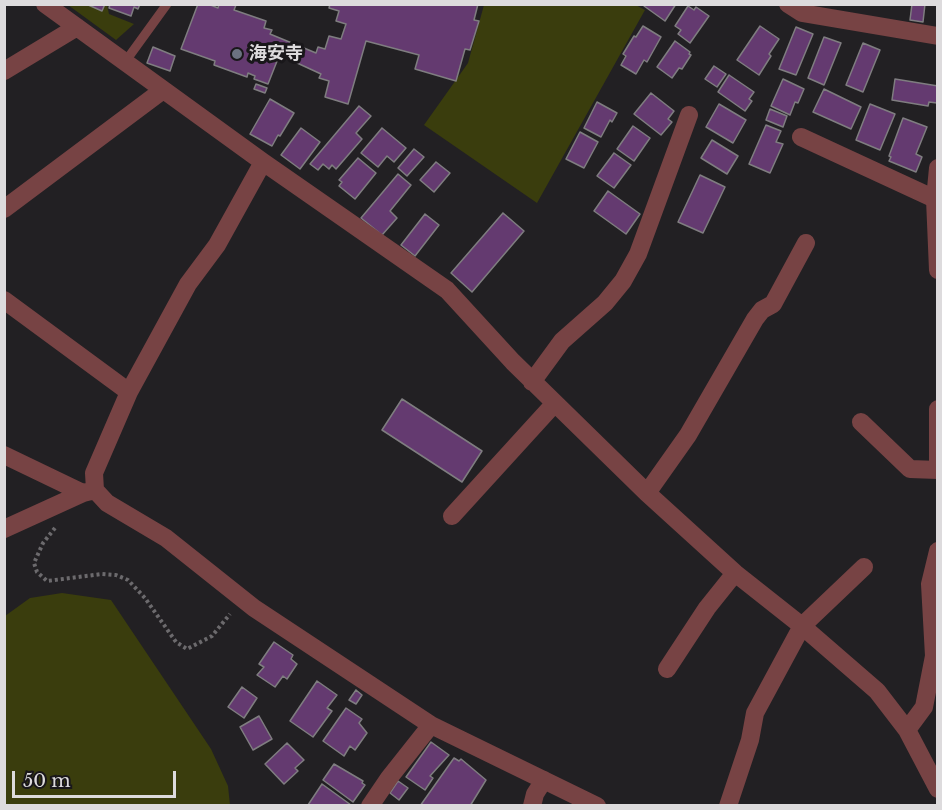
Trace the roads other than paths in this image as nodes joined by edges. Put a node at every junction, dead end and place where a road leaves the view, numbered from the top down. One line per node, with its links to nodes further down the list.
1 (45, 4): 4 (street)
2 (167, 4): 6 (lane)
3 (788, 4): 5 (street)
4 (77, 27): 6 (street); 7 (street)
5 (938, 36)
6 (125, 62): 8 (street)
7 (4, 71)
8 (163, 90): 11 (street); 13 (street)
9 (689, 115): 18 (street)
10 (801, 137): 14 (street)
11 (263, 162): 18 (street); 19 (street)
12 (938, 168): 14 (street)
13 (4, 209)
14 (936, 210): 16 (street)
15 (806, 243): 26 (street)
16 (938, 270)
17 (4, 300): 19 (street)
18 (532, 382): 20 (street)
19 (129, 392): 27 (street)
20 (555, 404): 26 (street); 28 (street)
21 (938, 409): 24 (street)
22 (861, 422): 25 (street)
23 (4, 455): 27 (street)
24 (938, 464)
25 (938, 470)
26 (648, 493): 32 (street)
27 (83, 494): 29 (street); 36 (street)
28 (452, 516)
29 (4, 528)
30 (938, 551): 34 (street)
31 (864, 567): 33 (street)
32 (735, 573): 33 (street); 35 (street)
33 (802, 626): 37 (street); 43 (street)
34 (936, 655): 37 (street)
35 (667, 669)
36 (432, 725): 38 (street); 40 (street)
37 (906, 729): 39 (street)
38 (544, 780): 41 (street); 42 (street)
39 (938, 789)
40 (370, 806)
41 (532, 806)
42 (597, 806)
43 (728, 806)

